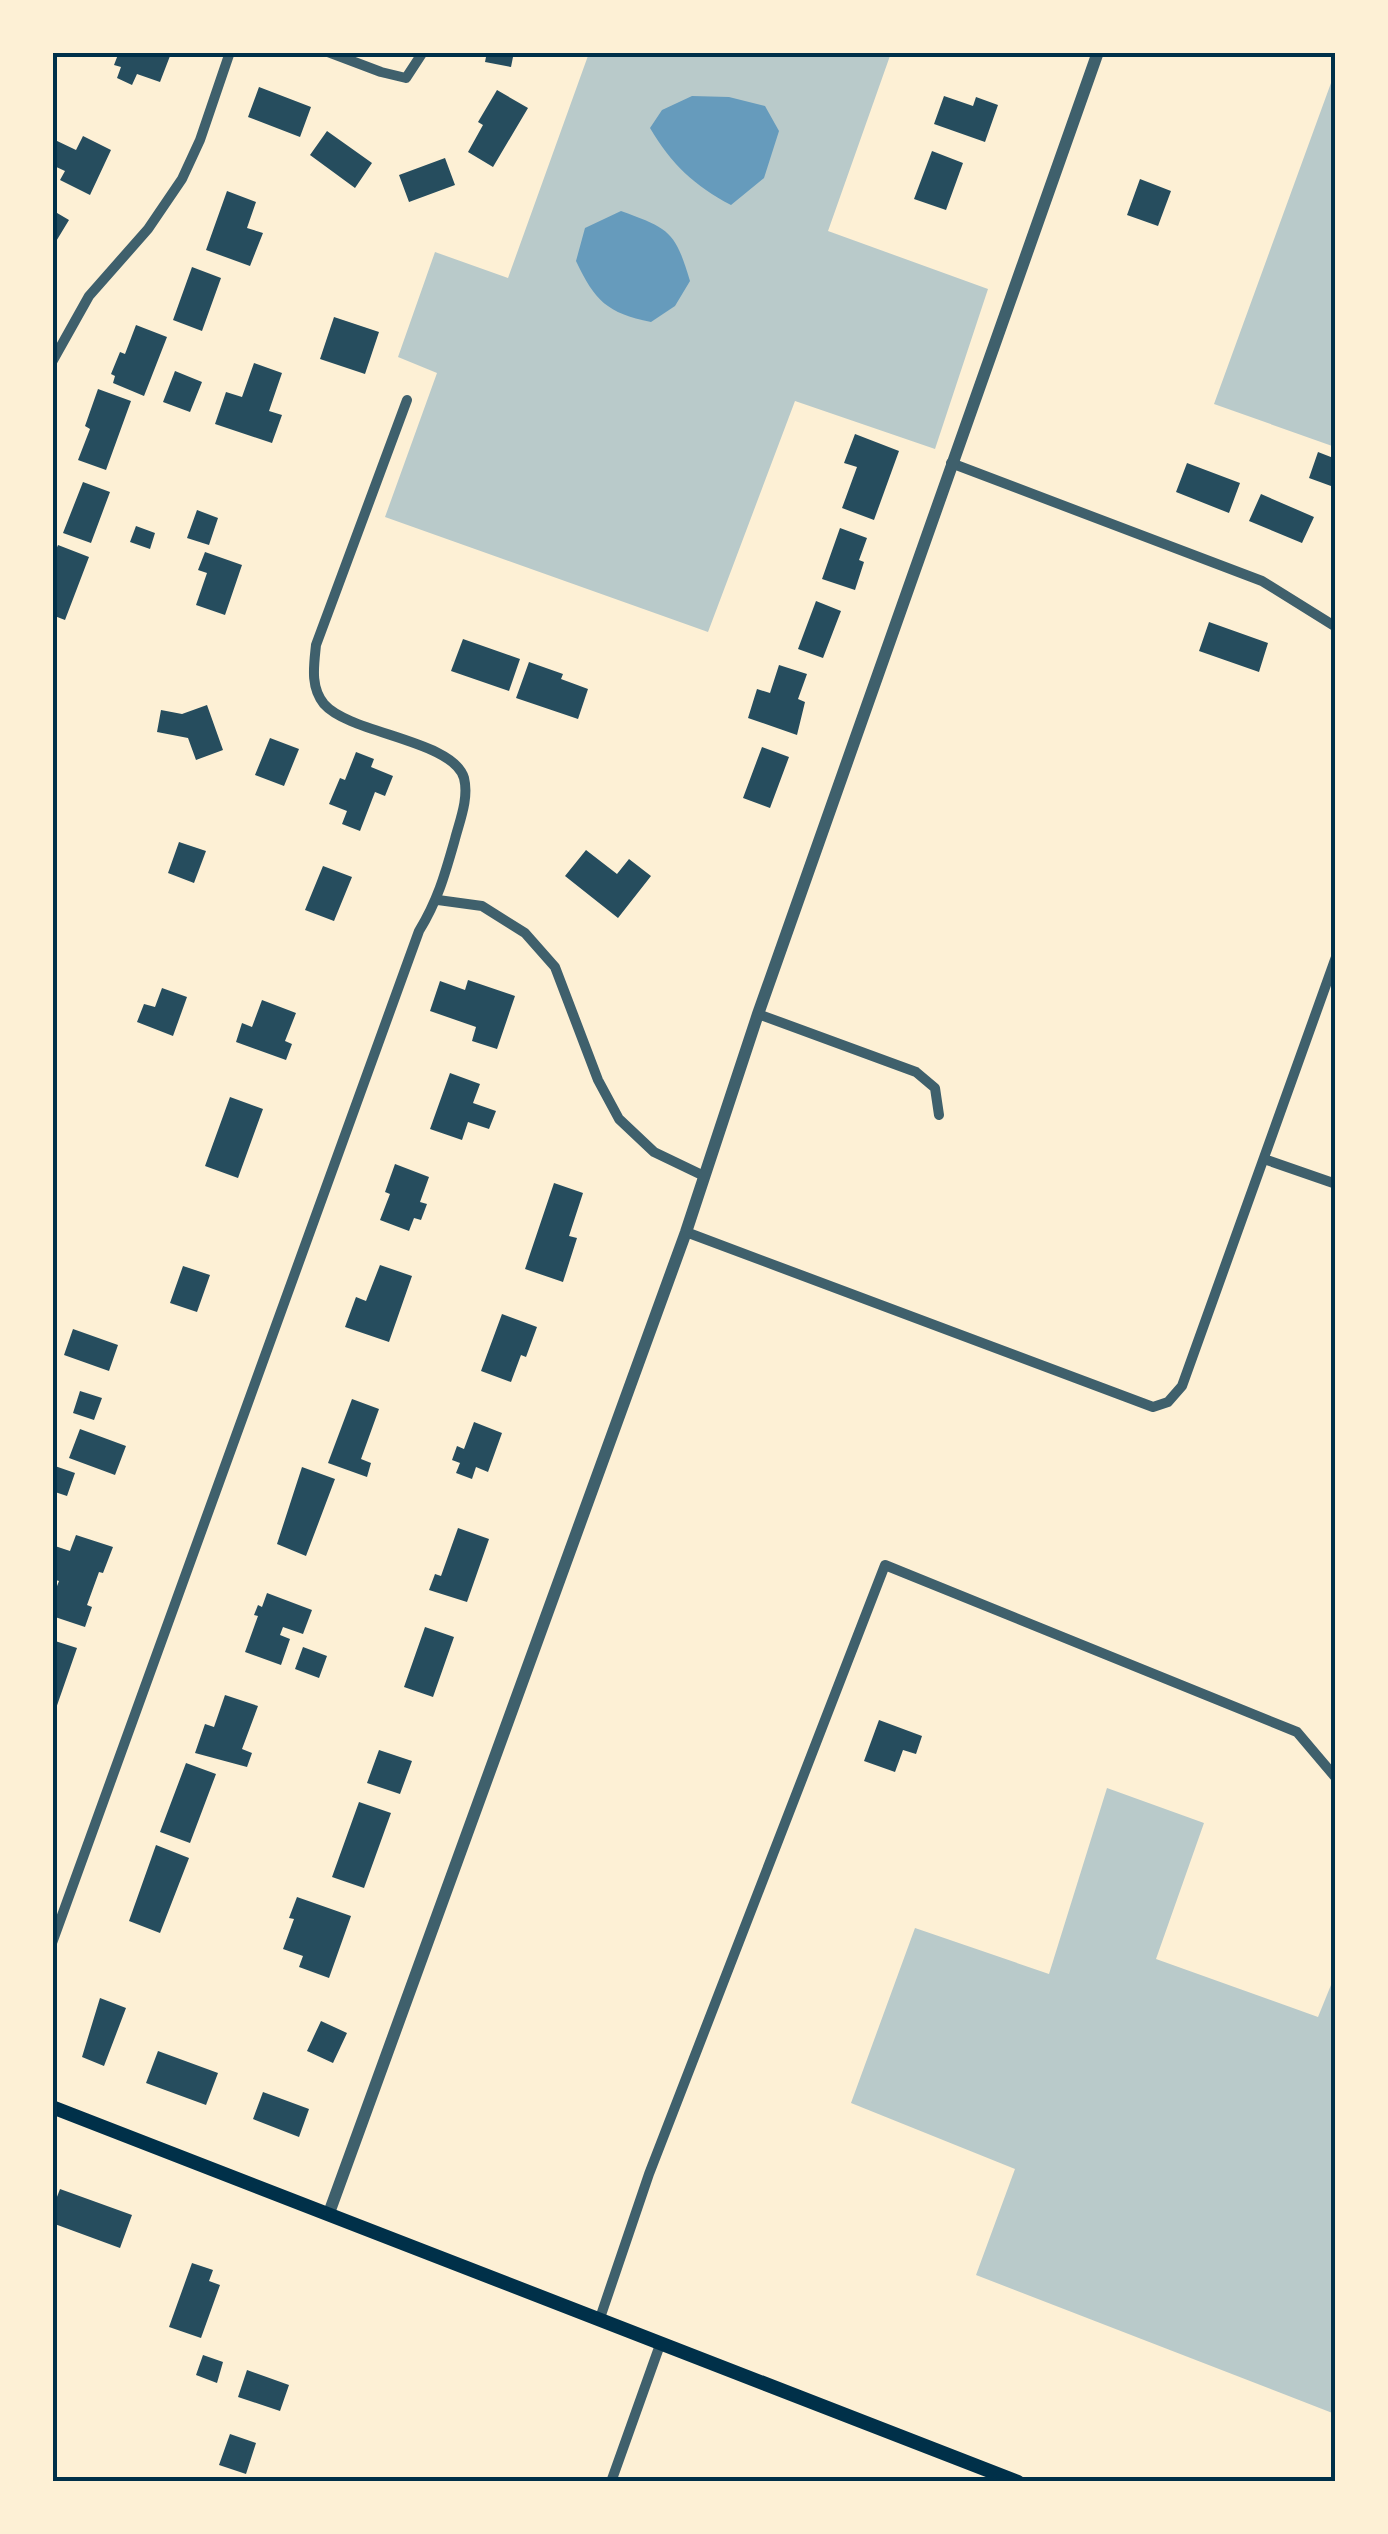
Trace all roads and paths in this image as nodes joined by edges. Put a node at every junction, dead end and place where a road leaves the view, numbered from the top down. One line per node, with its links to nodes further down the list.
1 (230, 52): 5 (street)
2 (328, 52): 3 (street)
3 (423, 52)
4 (1098, 52): 7 (street)
5 (52, 362)
6 (406, 400): 9 (street)
7 (951, 463): 8 (street); 11 (street)
8 (1336, 627)
9 (438, 900): 14 (street); 18 (street)
10 (1336, 957): 13 (street)
11 (758, 1014): 12 (street); 14 (street)
12 (939, 1116)
13 (1264, 1159): 15 (street); 16 (street)
14 (704, 1176): 16 (street)
15 (1336, 1184)
16 (686, 1232): 20 (street)
17 (1336, 1778): 21 (street)
18 (52, 1943)
19 (52, 2107): 20 (main road)
20 (329, 2213): 21 (main road)
21 (600, 2318): 22 (main road)
22 (661, 2342): 23 (street); 24 (main road)
23 (612, 2482)
24 (1018, 2482)

